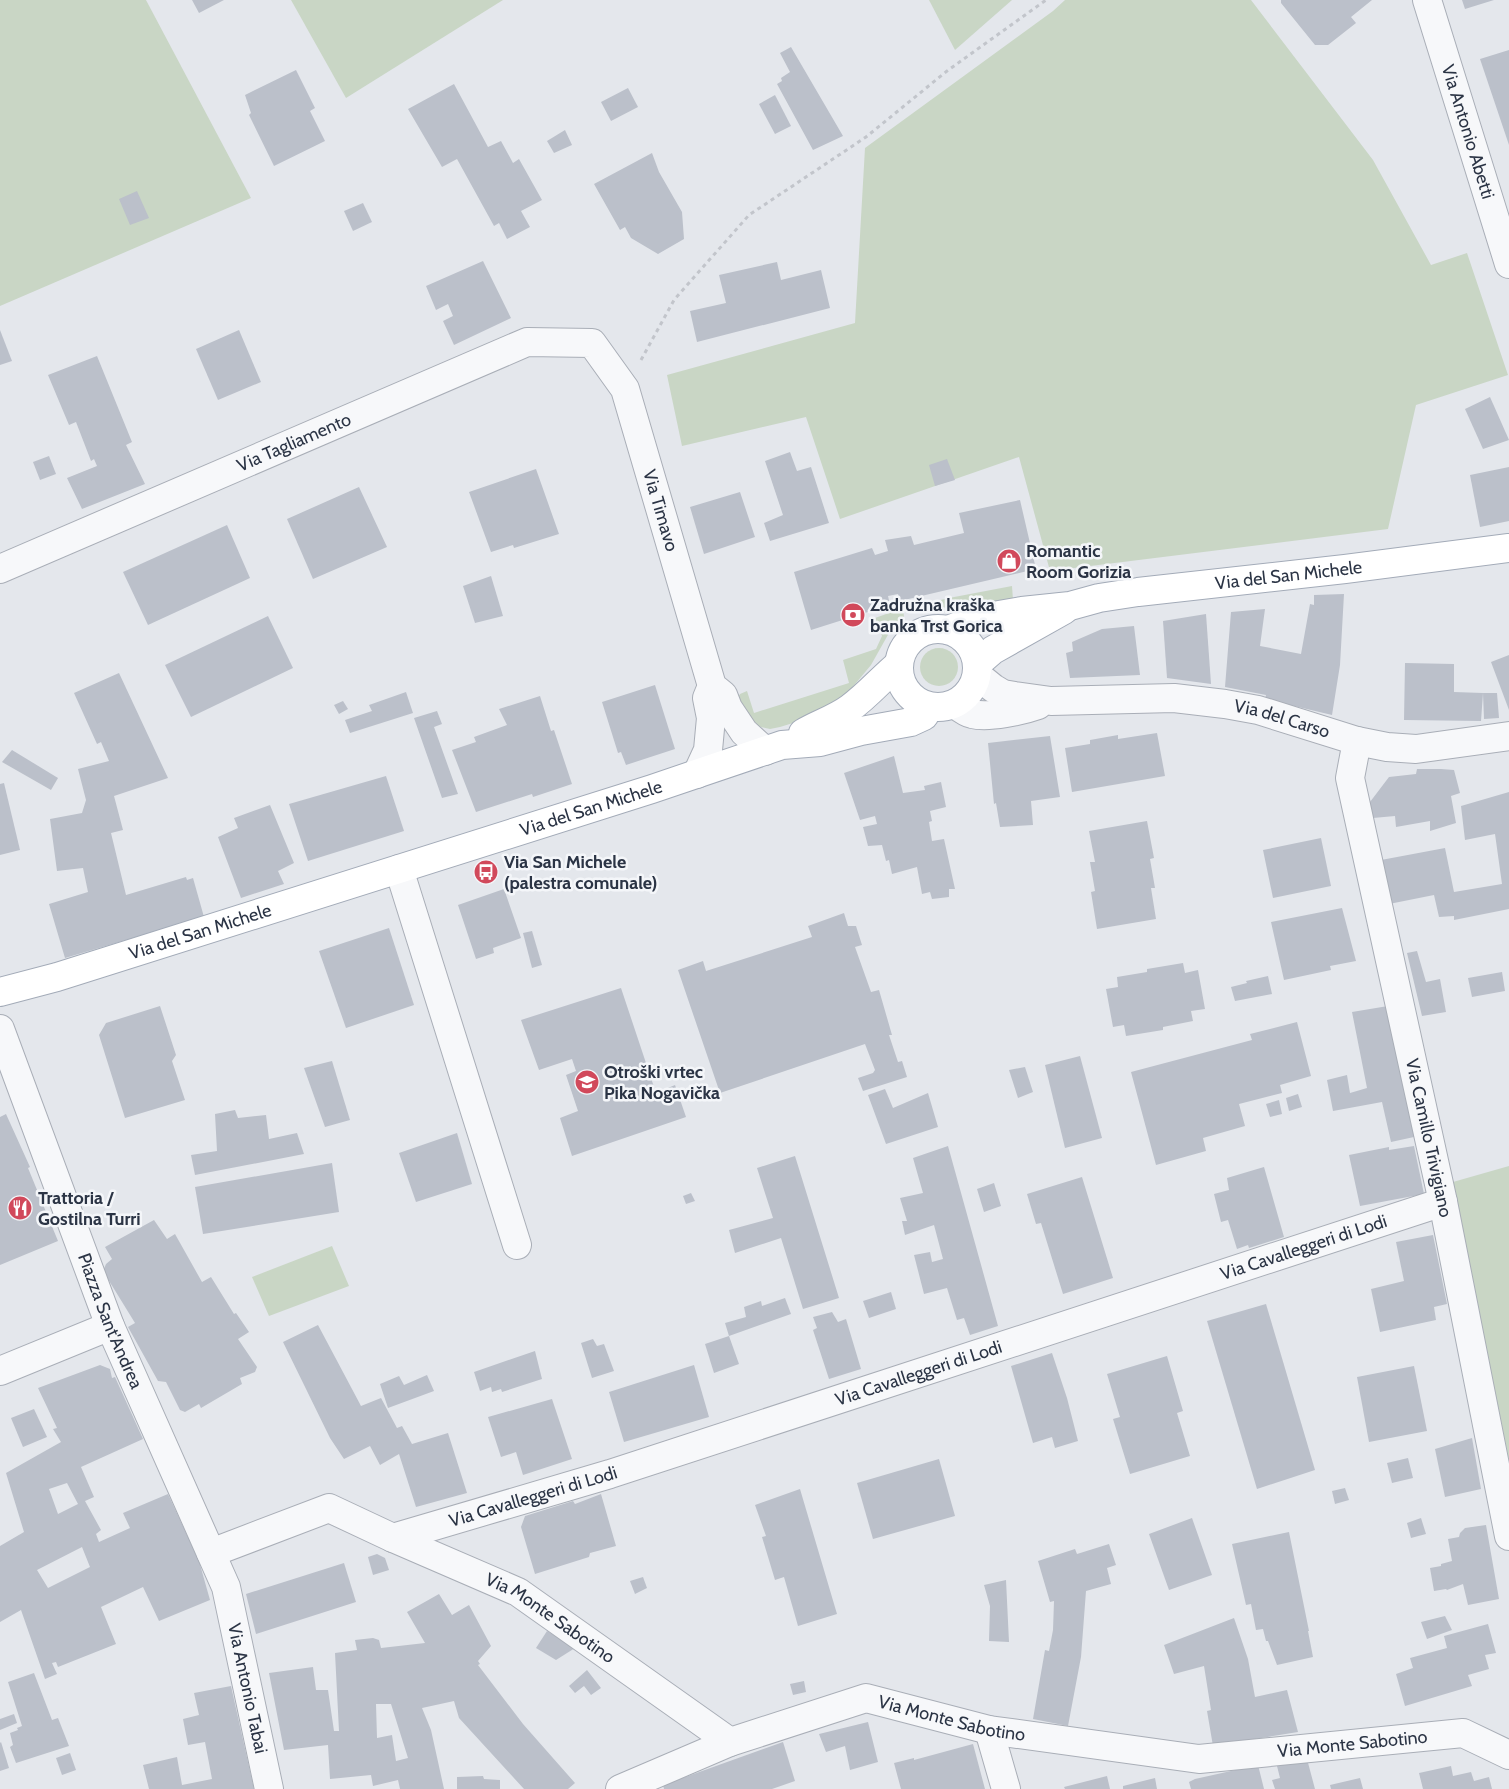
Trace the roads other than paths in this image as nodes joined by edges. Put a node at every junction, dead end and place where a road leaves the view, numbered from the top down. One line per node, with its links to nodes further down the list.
1 (1427, 0): 2 (street, Via Antonio Abetti)
2 (1509, 264)
3 (592, 343): 5 (street, Via Tagliamento); 10 (street, Via Timavo)
4 (1509, 548): 6 (main road, Via del San Michele)
5 (0, 569)
6 (1070, 606): 7 (main road, Via del San Michele); 9 (main road, Via del San Michele)
7 (948, 630): 8 (main road, Via del San Michele); 9 (main road)
8 (899, 664): 12 (main road); 15 (main road, Via del San Michele)
9 (978, 669): 11 (street, Via del Carso); 12 (main road, Via del San Michele)
10 (712, 686): 15 (street, Via Timavo); 16 (street, Via Timavo)
11 (1051, 701): 12 (street, Via del Carso); 14 (street, Via del Carso)
12 (942, 706): 15 (main road, Via del San Michele)
13 (1509, 736): 14 (street, Via del Carso)
14 (1356, 742): 20 (street, Via Camillo Trivigiano)
15 (774, 748): 16 (main road, Via del San Michele)
16 (697, 774): 17 (main road, Via del San Michele)
17 (399, 869): 18 (main road, Via del San Michele); 21 (street)
18 (0, 992)
19 (0, 1029): 22 (street, Piazza Sant'Andrea)
20 (1443, 1202): 24 (street, Via Camillo Trivigiano); 25 (street, Via Cavalleggeri di Lodi)
21 (517, 1245)
22 (110, 1326): 23 (street); 26 (street, Piazza Sant'Andrea)
23 (0, 1371)
24 (1509, 1536)
25 (393, 1538): 26 (street); 29 (street, Via Monte Sabotino)
26 (211, 1553): 27 (street, Piazza Sant'Andrea)
27 (226, 1587): 31 (street, Via Antonio Tabai)
28 (989, 1730): 29 (street, Via Monte Sabotino); 30 (street, Via Monte Sabotino); 33 (street)
29 (730, 1742): 32 (street)
30 (1509, 1755)
31 (269, 1789)
32 (620, 1789)
33 (1006, 1789)

